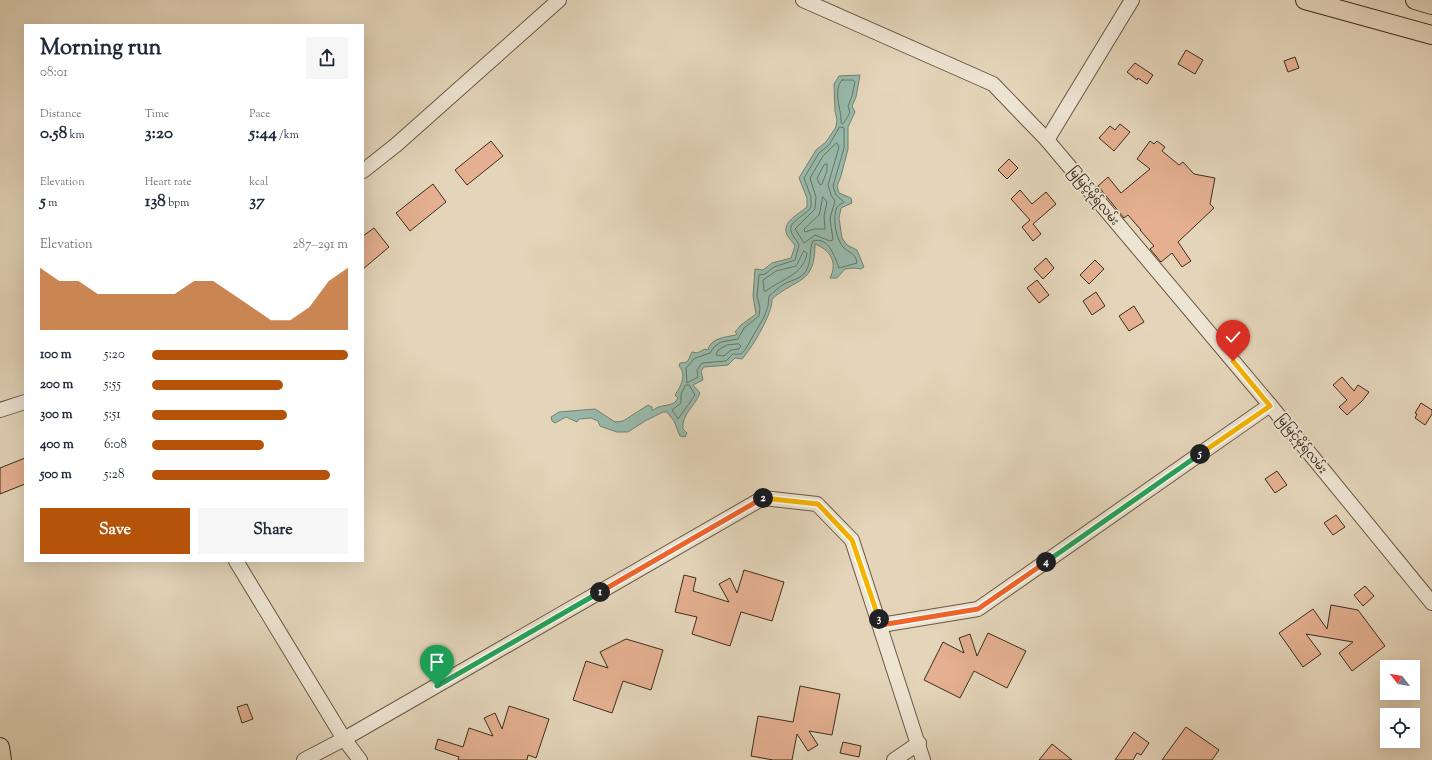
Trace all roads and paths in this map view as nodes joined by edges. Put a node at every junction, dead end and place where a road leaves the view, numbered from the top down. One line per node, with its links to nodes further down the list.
1 (559, 0): 9 (street)
2 (803, 0): 8 (street, မြမြင့်မိုရ်လမ်း)
3 (1132, 0): 8 (street)
4 (1305, 0): 7 (main road)
5 (1415, 0): 6 (main road)
6 (1432, 5)
7 (1432, 35)
8 (1047, 140): 11 (street, မြမြင့်မိုရ်လမ်း)
9 (364, 170)
10 (24, 402): 12 (street)
11 (1270, 406): 14 (street, မြမြင့်မိုရ်လမ်း); 15 (street)
12 (0, 410)
13 (237, 562): 16 (street)
14 (1432, 603)
15 (881, 625): 16 (street); 17 (street)
16 (344, 739): 20 (street); 21 (street)
17 (919, 743): 22 (street); 23 (street)
18 (0, 748): 19 (main road)
19 (2, 760)
20 (304, 760)
21 (360, 760)
22 (894, 760)
23 (923, 760)

